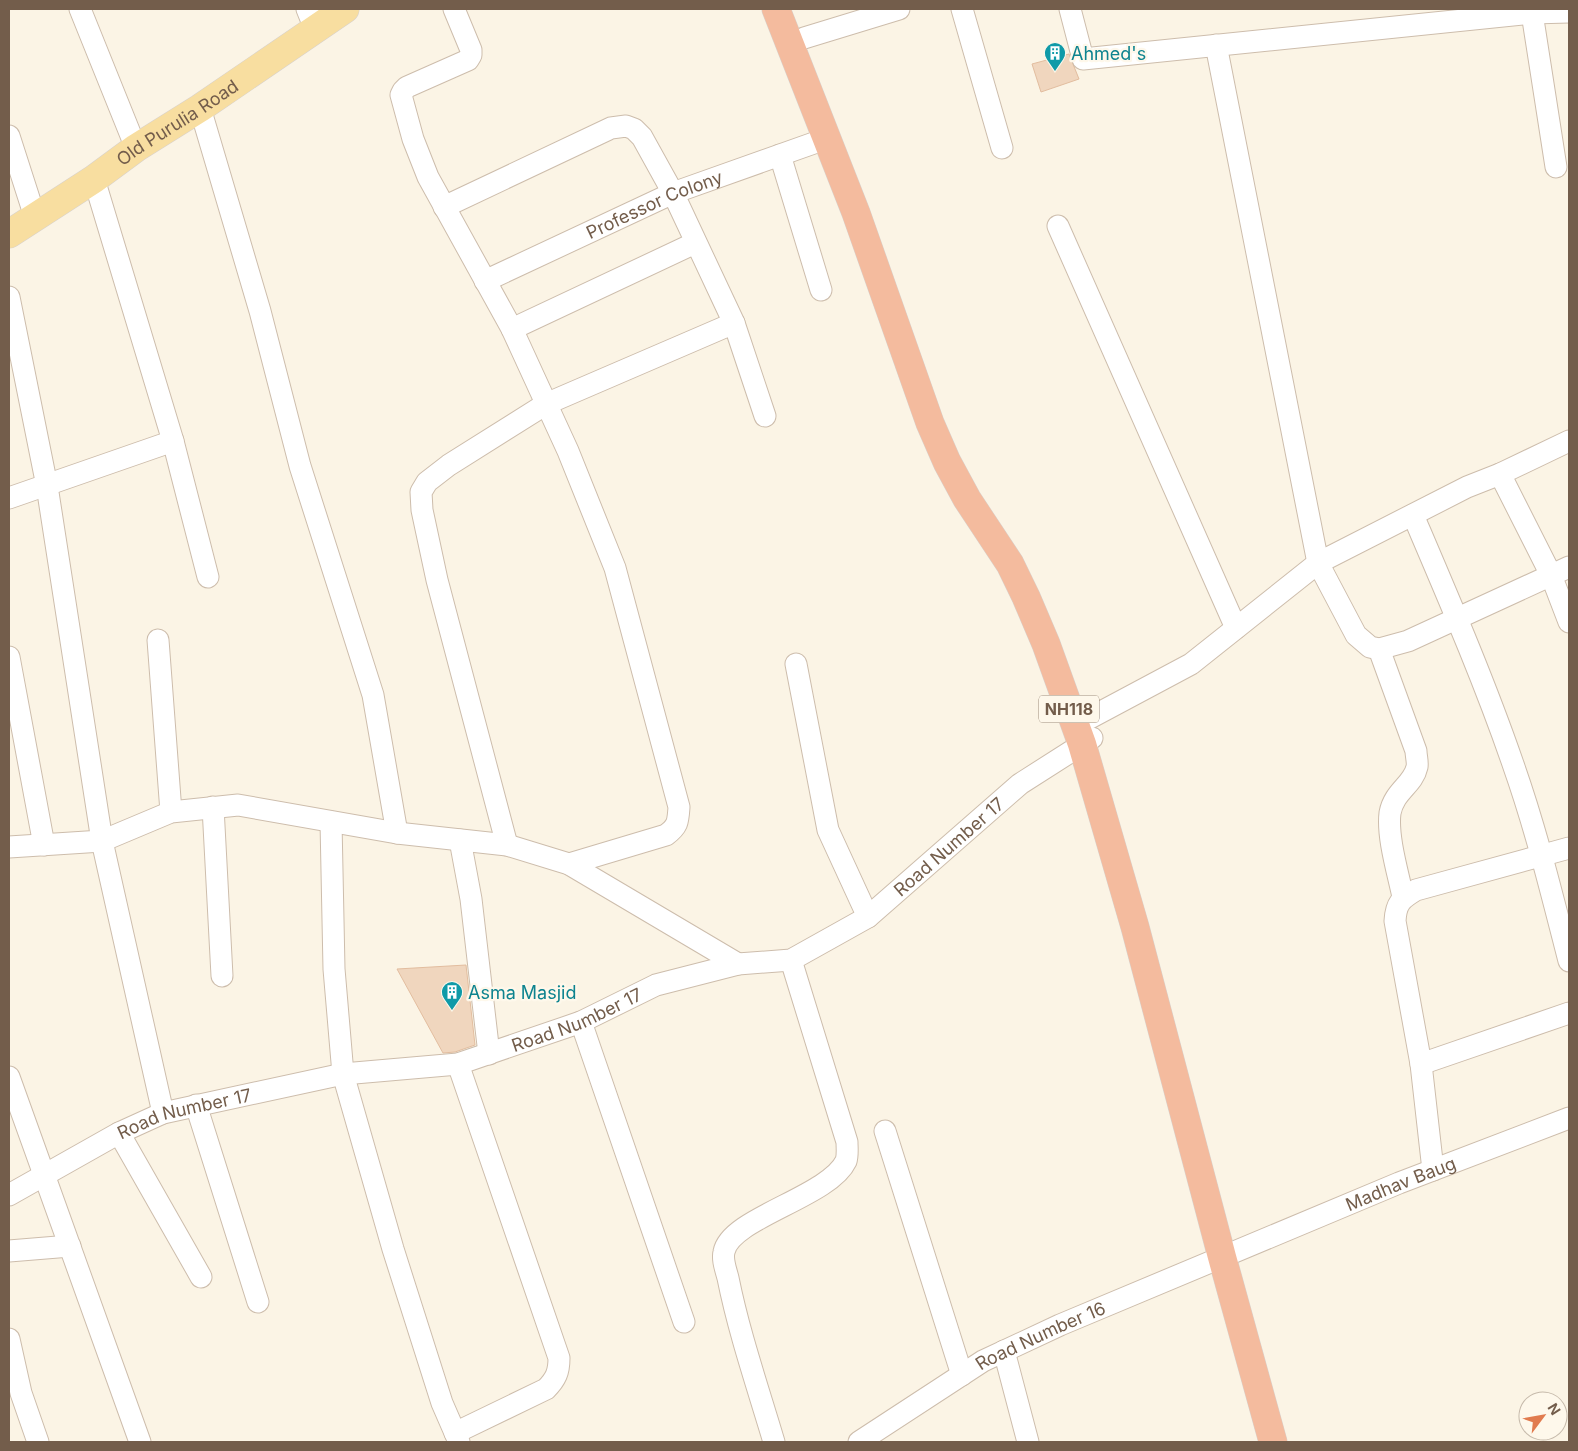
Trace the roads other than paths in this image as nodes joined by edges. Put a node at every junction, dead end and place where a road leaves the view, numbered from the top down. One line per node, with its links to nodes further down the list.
1 (80, 9): 17 (street)
2 (345, 9): 11 (main road, Old Purulia Road)
3 (454, 9): 23 (street)
4 (776, 9): 16 (highway, NH118)
5 (793, 9): 12 (highway, NH118)
6 (899, 9): 12 (street)
7 (962, 9): 18 (street)
8 (1070, 9): 13 (street)
9 (1569, 12): 10 (street)
10 (1532, 13): 13 (street); 20 (street)
11 (311, 19): 14 (main road, Old Purulia Road)
12 (804, 38): 51 (highway, NH118)
13 (1216, 45): 41 (street)
14 (200, 108): 17 (main road, Old Purulia Road); 55 (street)
15 (9, 136): 24 (street)
16 (828, 138): 19 (street, Professor Colony); 51 (highway, NH118)
17 (136, 148): 21 (main road, Old Purulia Road)
18 (1002, 148)
19 (780, 155): 22 (street, Professor Colony); 29 (street)
20 (1556, 167)
21 (94, 179): 24 (main road, Old Purulia Road); 35 (street)
22 (673, 193): 23 (street); 27 (street); 28 (street, Professor Colony)
23 (444, 207): 28 (street)
24 (35, 216): 26 (main road, Old Purulia Road)
25 (1058, 226): 46 (street)
26 (9, 234)
27 (695, 243): 31 (street); 32 (street)
28 (485, 281): 32 (street)
29 (821, 290)
30 (9, 297): 38 (street)
31 (734, 323): 33 (street); 34 (street)
32 (512, 330): 33 (street)
33 (546, 404): 59 (street); 63 (street)
34 (765, 416)
35 (173, 441): 38 (street); 43 (street)
36 (1569, 441): 37 (street, Road Number 17)
37 (1500, 474): 40 (street, Road Number 17); 42 (street)
38 (47, 486): 39 (street); 57 (street)
39 (9, 498)
40 (1413, 515): 41 (street, Road Number 17); 44 (street)
41 (1318, 563): 46 (street, Road Number 17); 48 (street)
42 (1560, 571): 44 (street); 45 (street)
43 (208, 577)
44 (1456, 618): 48 (street); 62 (street)
45 (1569, 622)
46 (1236, 628): 51 (street, Road Number 17)
47 (158, 640): 53 (street)
48 (1379, 649): 64 (street)
49 (9, 657): 58 (street)
50 (796, 664): 65 (street)
51 (1087, 734): 65 (street, Road Number 17); 87 (highway, NH118)
52 (213, 808): 53 (street); 54 (street); 69 (street)
53 (171, 812): 57 (street)
54 (330, 822): 55 (street); 75 (street)
55 (398, 834): 56 (street)
56 (460, 840): 59 (street); 72 (street)
57 (102, 841): 58 (street); 78 (street)
58 (44, 845): 60 (street)
59 (507, 845): 63 (street)
60 (9, 847)
61 (1569, 848): 62 (street)
62 (1542, 856): 64 (street); 67 (street)
63 (569, 864): 68 (street)
64 (1403, 897): 74 (street)
65 (868, 917): 66 (street, Road Number 17)
66 (791, 960): 68 (street, Road Number 17); 97 (street)
67 (1569, 961)
68 (738, 964): 71 (street, Road Number 17)
69 (222, 976)
70 (1569, 1013): 74 (street)
71 (581, 1022): 72 (street, Road Number 17); 90 (street)
72 (489, 1054): 73 (street, Road Number 17)
73 (458, 1064): 75 (street, Road Number 17); 94 (street)
74 (1420, 1064): 82 (street)
75 (343, 1074): 77 (street, Road Number 17); 94 (street)
76 (9, 1077): 83 (street)
77 (196, 1105): 78 (street, Road Number 17); 89 (street)
78 (163, 1113): 81 (street, Road Number 17)
79 (1569, 1118): 82 (street, Madhav Baug)
80 (885, 1131): 93 (street)
81 (119, 1133): 83 (street, Road Number 17); 88 (street)
82 (1433, 1170): 87 (street, Madhav Baug)
83 (45, 1175): 84 (street, Road Number 17); 85 (street)
84 (9, 1195)
85 (70, 1246): 86 (street); 96 (street)
86 (9, 1251)
87 (1228, 1254): 92 (street, Road Number 16); 100 (highway, NH118); 101 (highway, NH118)
88 (201, 1277)
89 (258, 1302)
90 (684, 1322)
91 (9, 1339): 95 (street)
92 (1004, 1351): 93 (street, Road Number 16); 99 (street)
93 (962, 1375): 98 (street, Road Number 16)
94 (457, 1438)
95 (38, 1442)
96 (140, 1442)
97 (774, 1442)
98 (859, 1442)
99 (1028, 1442)
100 (1273, 1442)
101 (1287, 1442)

